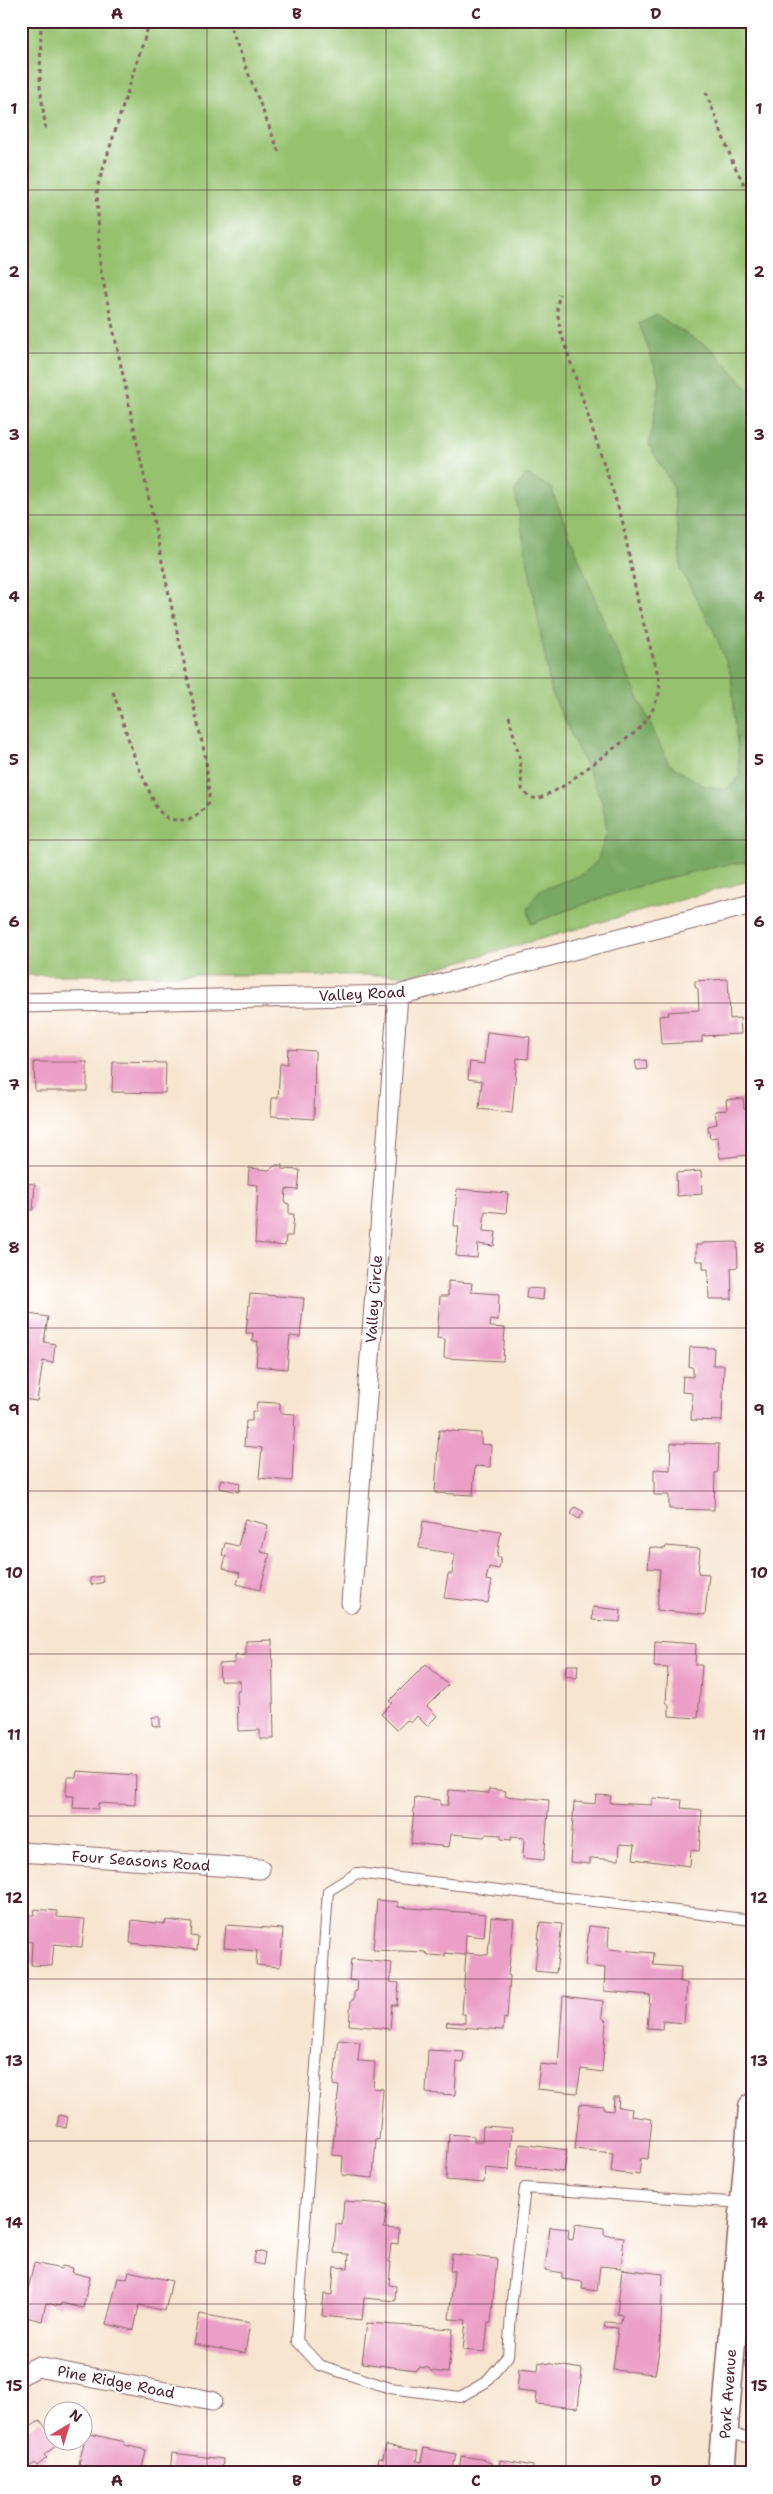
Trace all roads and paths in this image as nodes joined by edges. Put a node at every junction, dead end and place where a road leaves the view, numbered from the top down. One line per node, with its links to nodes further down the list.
1 (41, 21): 5 (path)
2 (150, 21): 9 (path)
3 (228, 21): 6 (path)
4 (706, 92): 7 (path)
5 (46, 131)
6 (280, 155)
7 (752, 199)
8 (559, 294): 10 (path)
9 (113, 692)
10 (509, 716)
11 (752, 904): 12 (street, Valley Road)
12 (398, 995): 13 (street, Valley Road); 14 (street, Valley Circle)
13 (21, 1003)
14 (351, 1603)
15 (21, 1852): 16 (street, Four Seasons Road)
16 (260, 1869)
17 (752, 1920): 19 (lane)
18 (752, 2107): 19 (main road, Park Avenue)
19 (743, 2203): 22 (main road, Park Avenue)
20 (21, 2375): 21 (street, Pine Ridge Road)
21 (212, 2401)
22 (725, 2433): 23 (lane); 24 (main road, Park Avenue)
23 (752, 2438)
24 (722, 2473)

